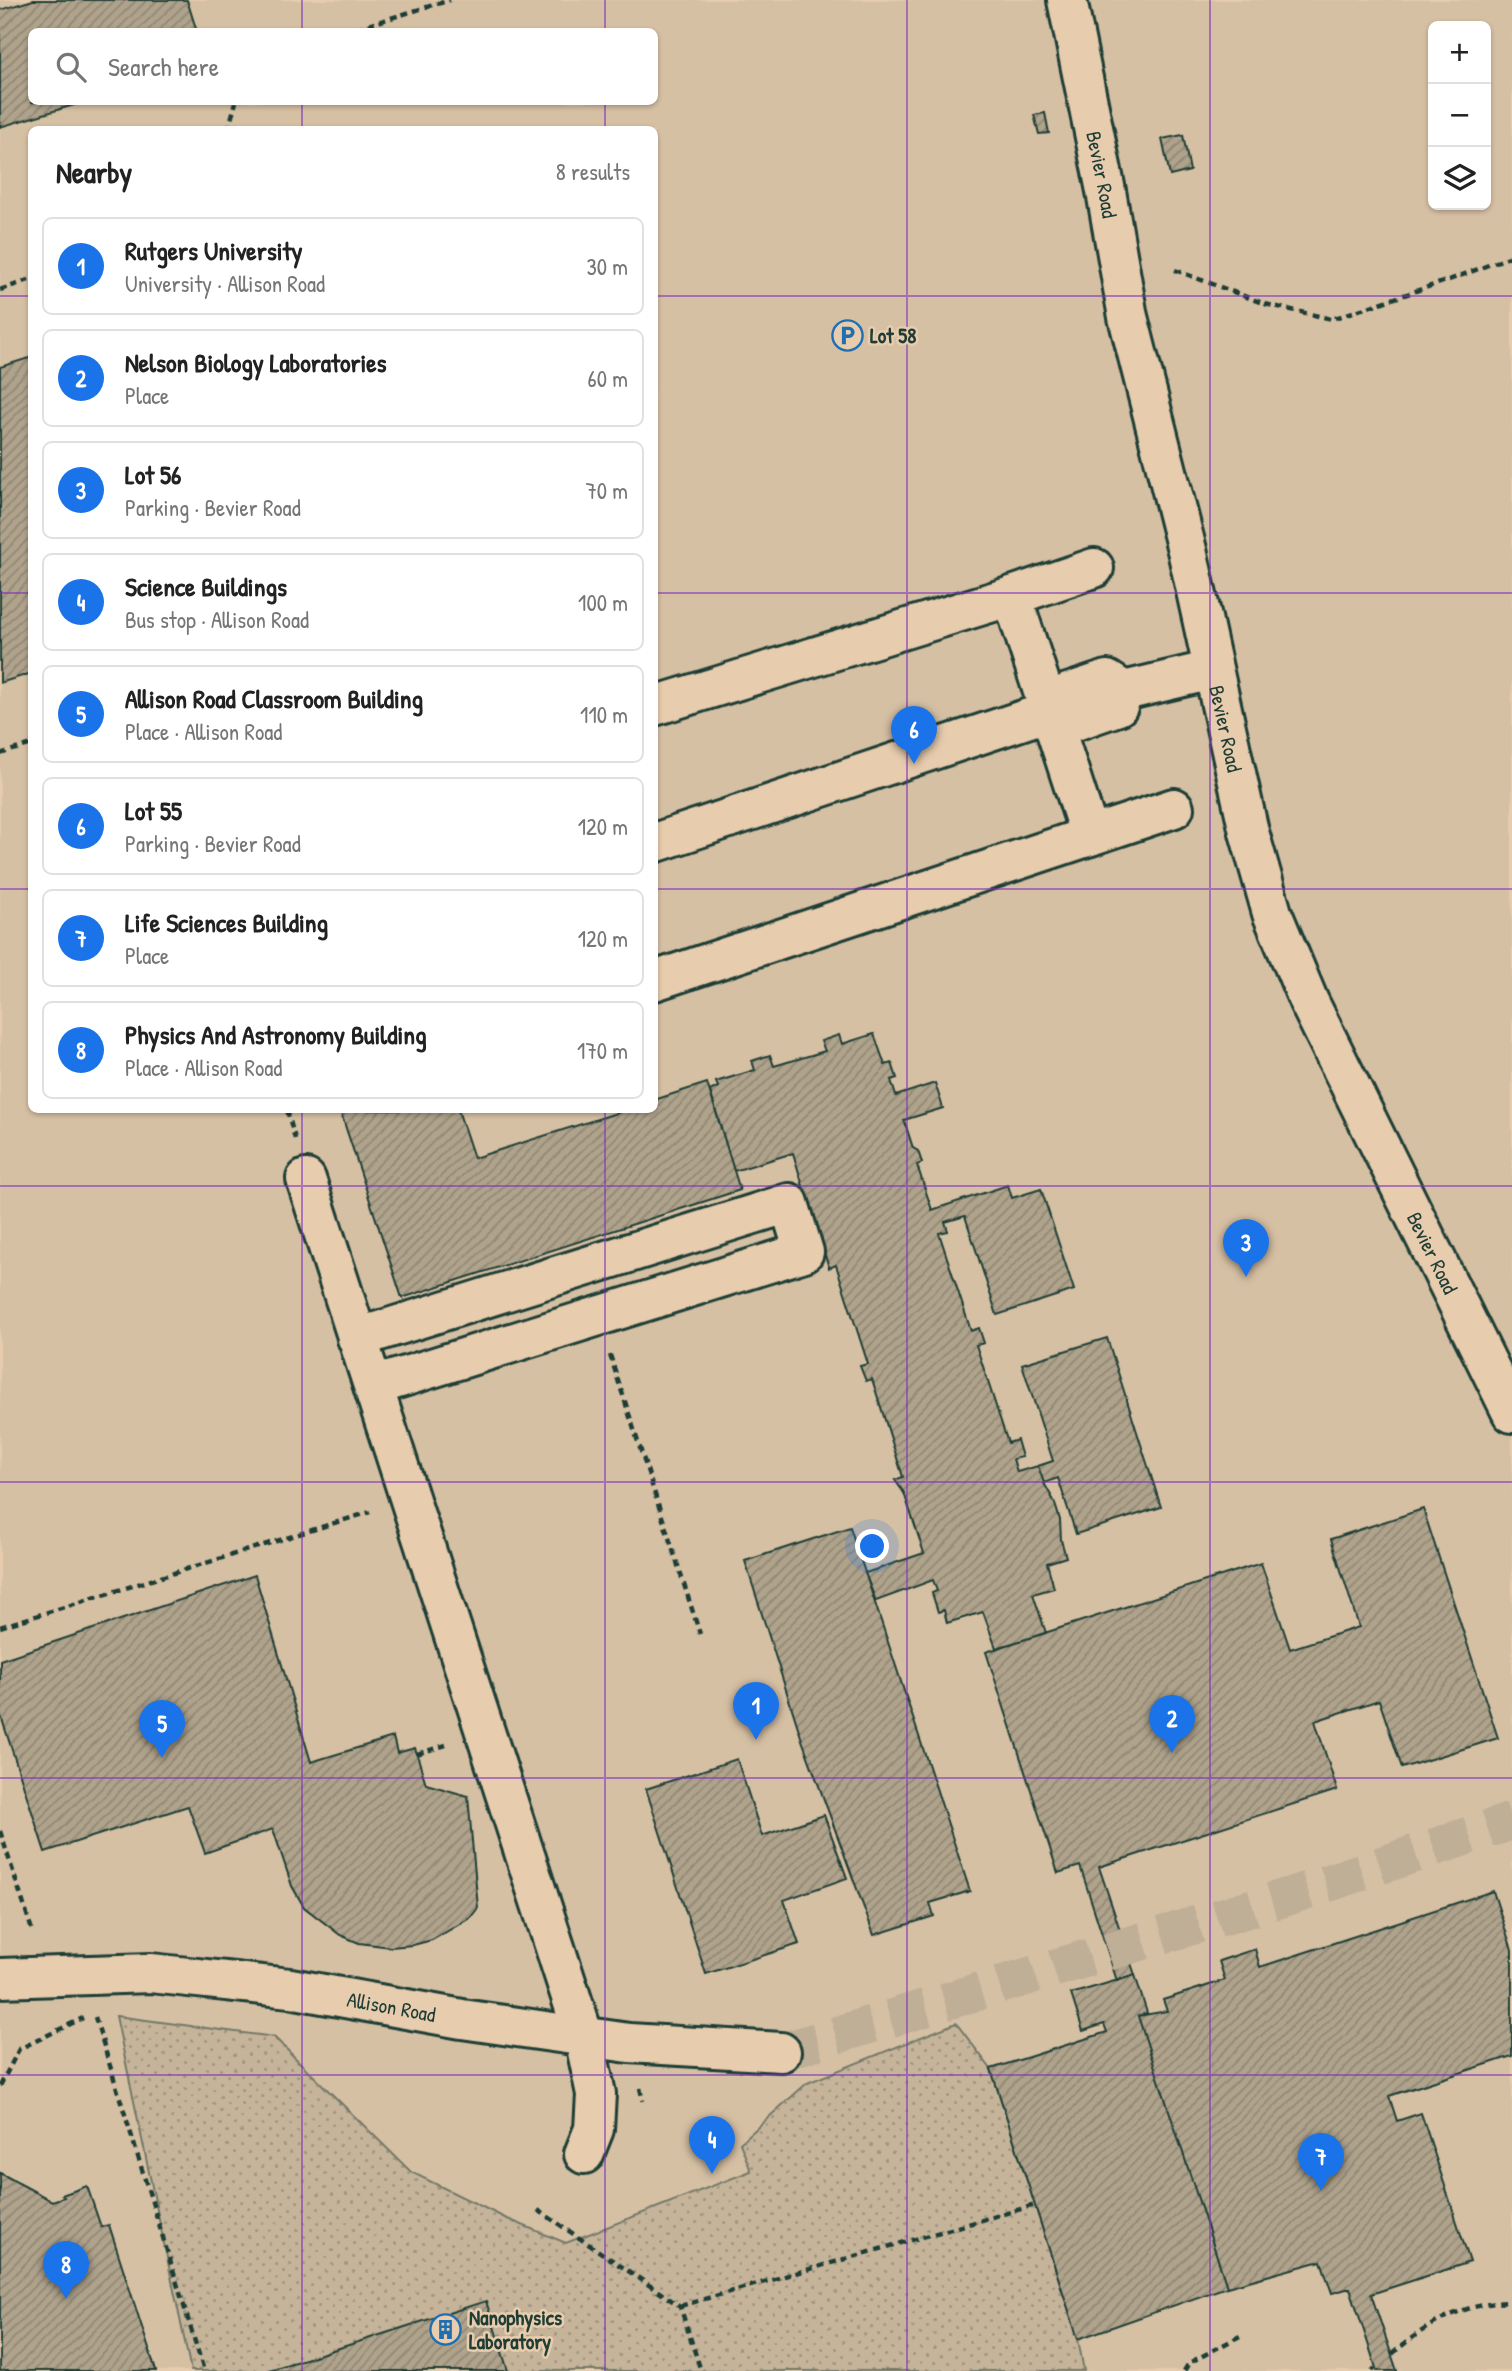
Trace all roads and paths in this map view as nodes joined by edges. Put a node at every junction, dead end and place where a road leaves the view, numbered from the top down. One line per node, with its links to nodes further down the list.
1 (450, 0): 3 (path)
2 (1067, 0): 12 (street, Bevier Road)
3 (358, 28)
4 (235, 105): 5 (path)
5 (229, 126)
6 (1512, 256): 7 (path)
7 (1175, 271)
8 (28, 280): 9 (path)
9 (0, 290)
10 (1094, 568): 11 (street)
11 (1012, 596): 13 (street); 14 (street)
12 (1212, 670): 14 (street); 32 (street, Bevier Road)
13 (658, 705)
14 (1050, 711): 18 (street); 19 (street)
15 (28, 745): 16 (path)
16 (0, 754)
17 (1174, 808): 18 (street)
18 (1090, 836): 20 (street)
19 (658, 842)
20 (658, 980)
21 (306, 1179): 29 (street)
22 (737, 1219): 23 (street); 25 (street); 25 (street)
23 (666, 1242): 24 (street); 26 (street)
24 (583, 1267): 27 (street); 28 (street)
25 (753, 1268): 26 (street)
26 (682, 1290): 28 (street)
27 (500, 1293): 29 (street); 30 (street)
28 (598, 1316): 30 (street); 35 (path)
29 (357, 1338): 31 (street)
30 (516, 1342): 31 (street)
31 (374, 1386): 41 (street)
32 (1512, 1413)
33 (380, 1509): 34 (path)
34 (0, 1627)
35 (700, 1634)
36 (450, 1744): 37 (path)
37 (417, 1754)
38 (0, 1831): 39 (path)
39 (32, 1930)
40 (0, 1978): 41 (street, Allison Road)
41 (584, 2037): 42 (street, Allison Road); 44 (street)
42 (781, 2052)
43 (0, 2086): 51 (path)
44 (584, 2154)
45 (1035, 2205): 48 (path)
46 (538, 2210): 48 (path)
47 (1512, 2302): 50 (path)
48 (680, 2306): 52 (path)
49 (1240, 2336): 53 (path)
50 (1392, 2354)
51 (204, 2371)
52 (701, 2371)
53 (1184, 2371)

